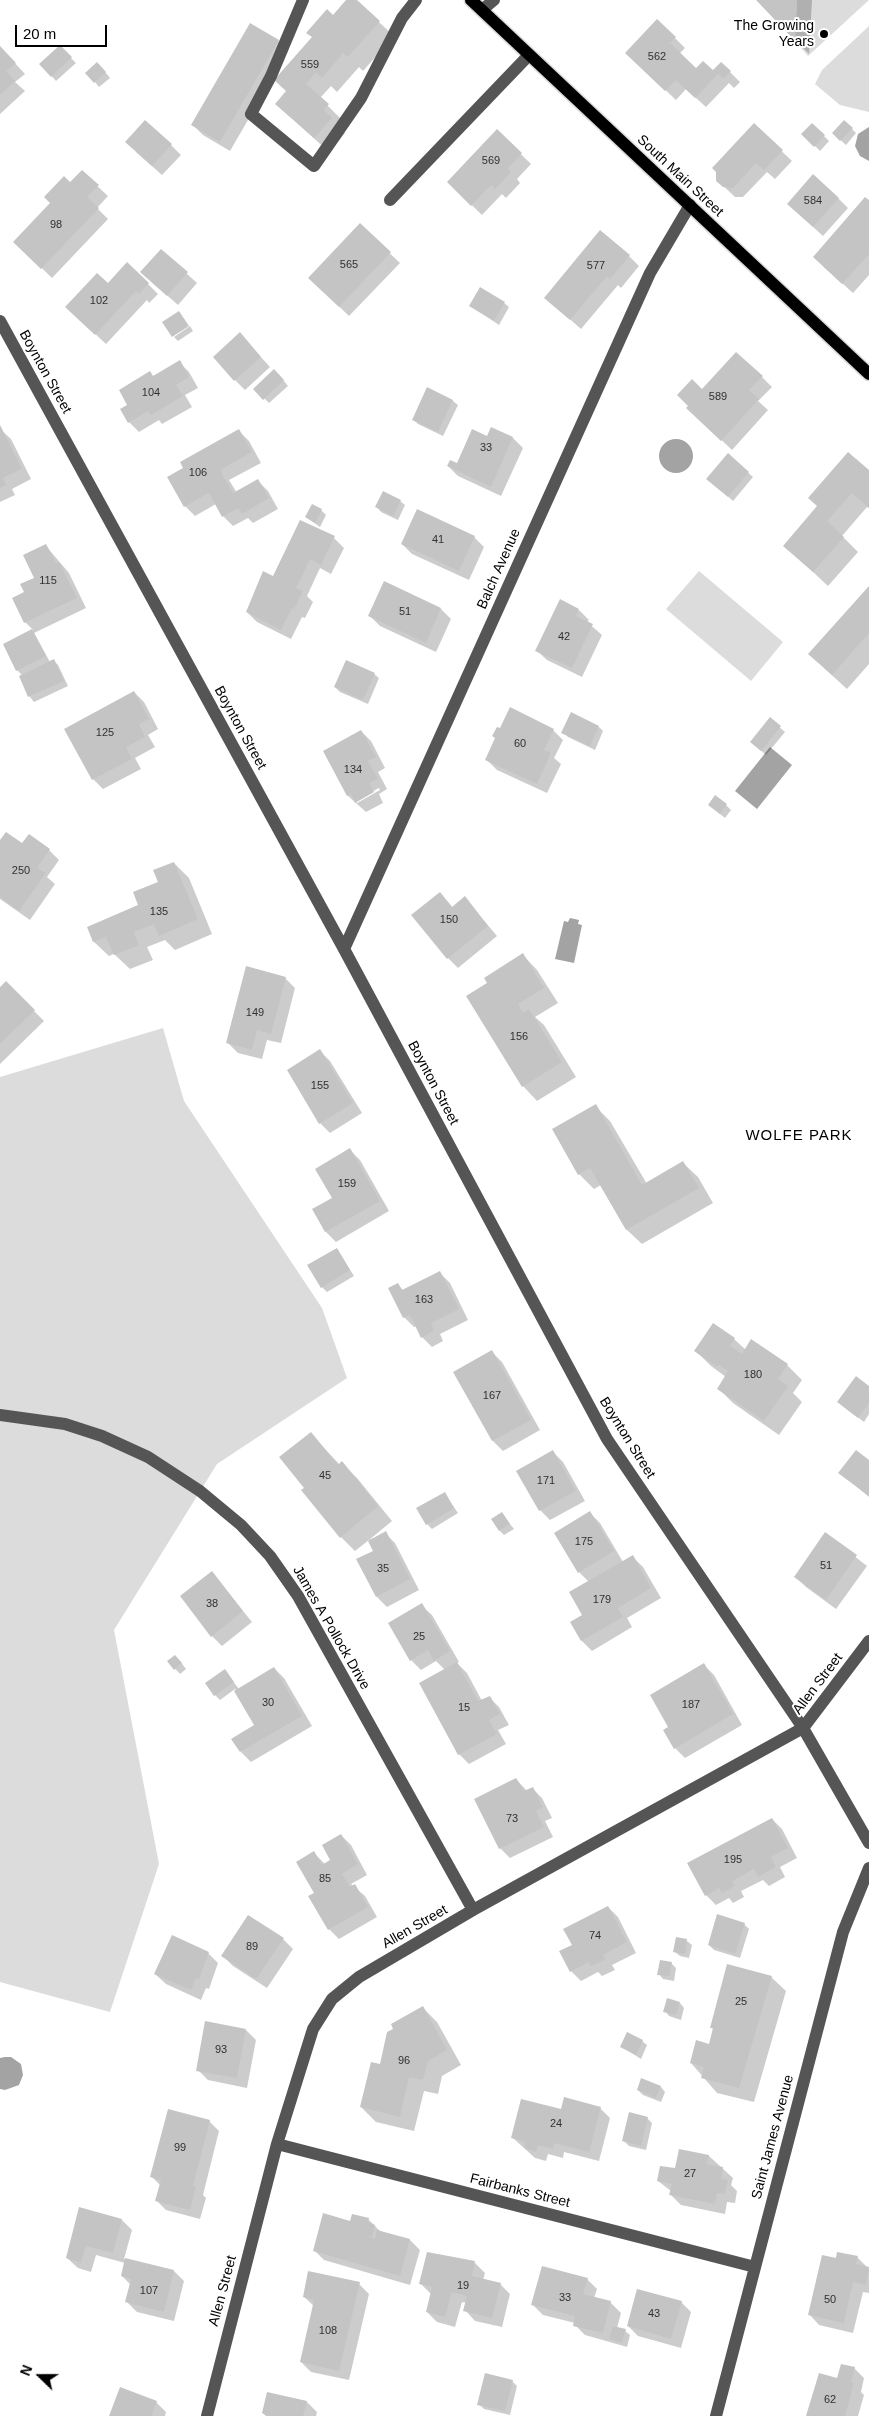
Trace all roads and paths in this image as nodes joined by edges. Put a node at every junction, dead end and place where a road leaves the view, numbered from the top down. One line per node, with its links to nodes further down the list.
1 (303, 0): 2 (street)
2 (416, 0)
3 (472, 0): 5 (main road, South Main Street)
4 (494, 0): 5 (street)
5 (482, 10): 6 (main road, South Main Street)
6 (529, 55): 7 (street); 8 (main road, South Main Street)
7 (390, 200)
8 (690, 205): 10 (main road, South Main Street); 11 (street, Balch Avenue)
9 (0, 321): 11 (street, Boynton Street)
10 (869, 374)
11 (344, 949): 14 (street, Boynton Street)
12 (0, 1415): 17 (street, James A Pollock Drive)
13 (869, 1641): 14 (street, Allen Street)
14 (803, 1728): 15 (street, Boynton Street); 17 (street, Allen Street)
15 (869, 1843)
16 (869, 1868): 19 (street, Saint James Avenue)
17 (473, 1910): 18 (street, Allen Street)
18 (277, 2144): 19 (street, Fairbanks Street); 20 (street, Allen Street)
19 (755, 2267): 21 (street, Saint James Avenue)
20 (207, 2416)
21 (716, 2416)

